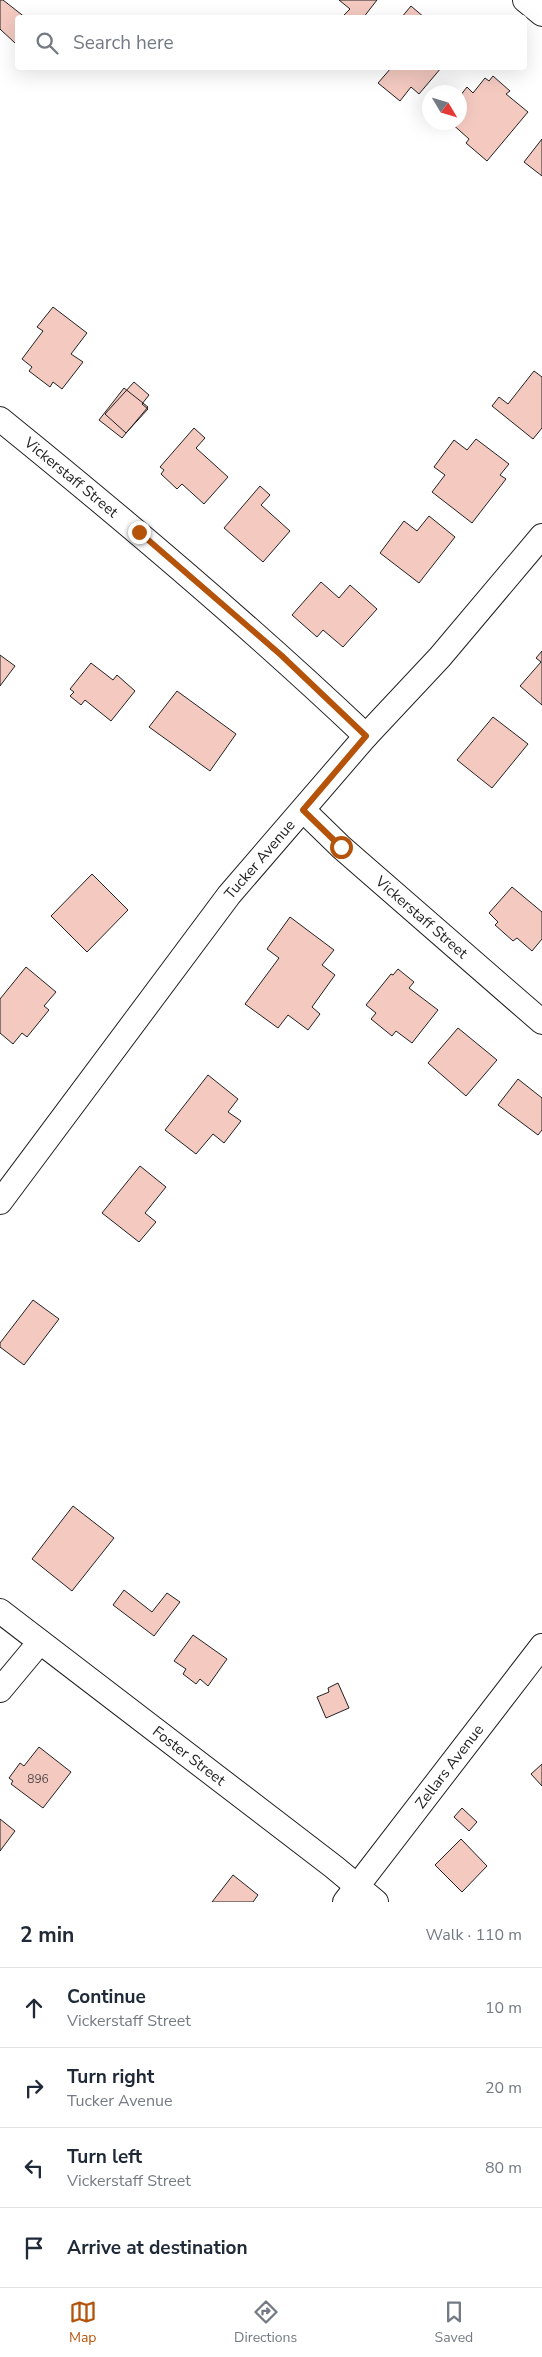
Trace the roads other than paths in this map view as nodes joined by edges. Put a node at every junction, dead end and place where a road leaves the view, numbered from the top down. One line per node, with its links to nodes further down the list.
1 (525, 0): 2 (street)
2 (542, 14)
3 (0, 419): 5 (street, Vickerstaff Street)
4 (542, 536): 5 (street, Tucker Avenue)
5 (366, 736): 6 (street, Tucker Avenue)
6 (303, 810): 7 (street, Vickerstaff Street); 8 (street, Tucker Avenue)
7 (542, 1022)
8 (0, 1202)
9 (0, 1611): 10 (street, Foster Street)
10 (40, 1642): 12 (street); 13 (street, Foster Street)
11 (542, 1646): 13 (street, Zellars Avenue)
12 (0, 1690)
13 (351, 1894): 14 (street, Foster Street)
14 (376, 1902)

